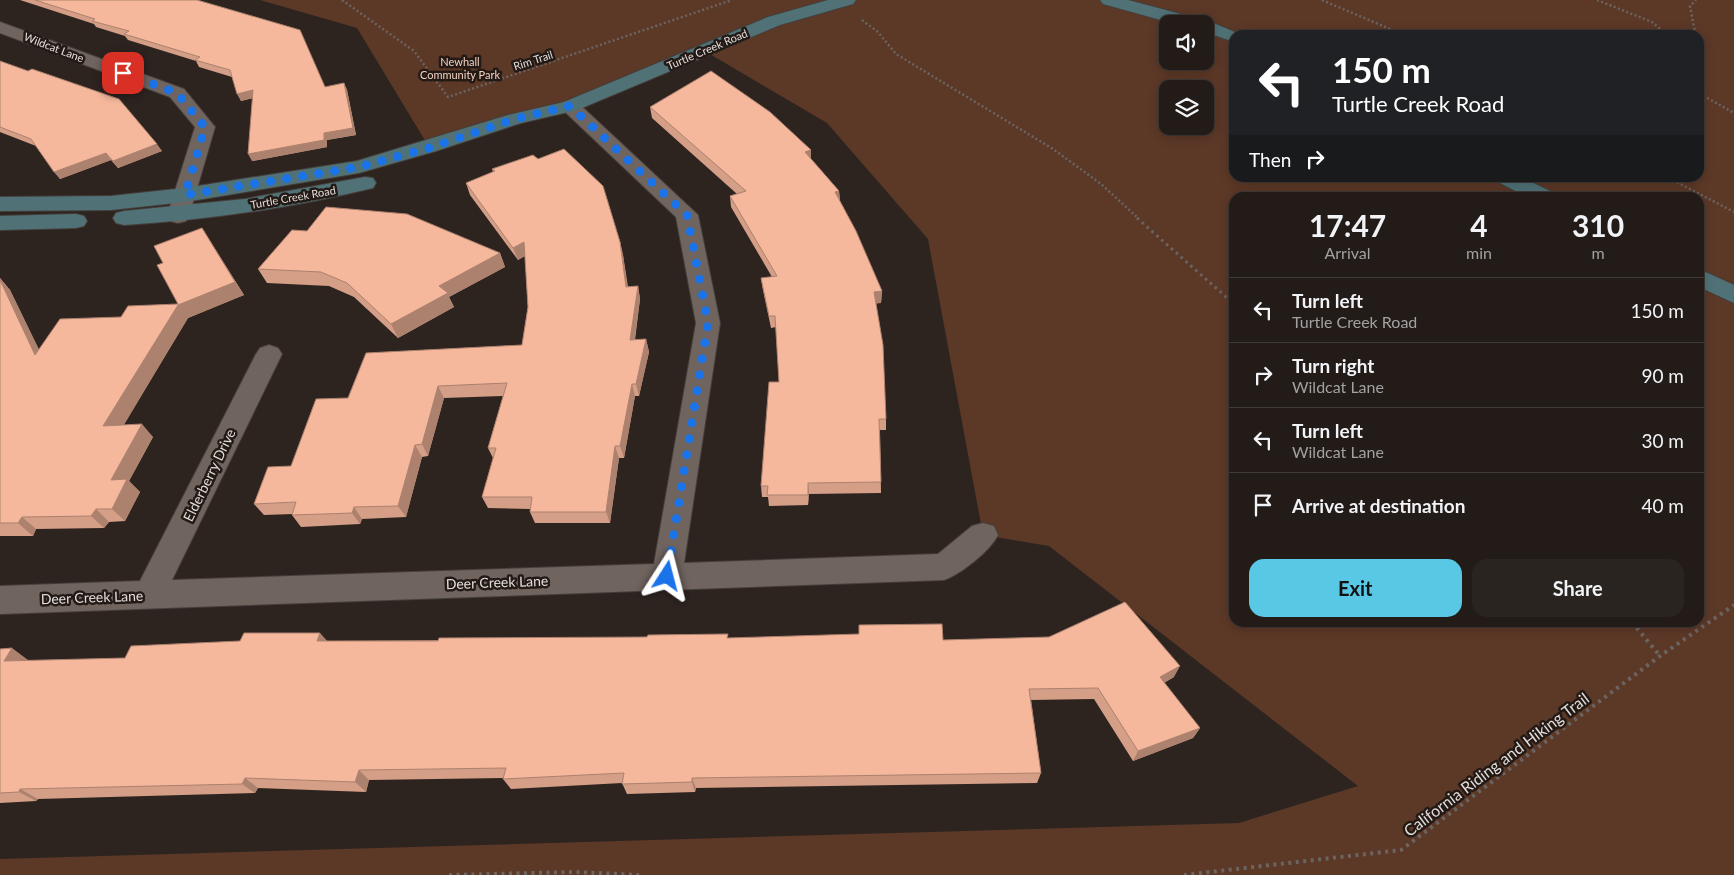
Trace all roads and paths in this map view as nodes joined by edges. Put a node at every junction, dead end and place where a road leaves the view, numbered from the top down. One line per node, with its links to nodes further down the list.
1 (342, 0): 2 (path, Rim Trail)
2 (732, 0)
3 (1108, 0): 8 (street)
4 (1322, 0): 10 (path)
5 (1597, 0): 11 (path)
6 (1696, 0): 12 (path)
7 (839, 2): 16 (street, Turtle Creek Road); 30 (path)
8 (1163, 15)
9 (1214, 29): 14 (street)
10 (1392, 30)
11 (1661, 30)
12 (1695, 30)
13 (5, 33): 22 (street, Wildcat Lane)
14 (1229, 35)
15 (1704, 96): 17 (path)
16 (570, 106): 22 (street, Turtle Creek Road); 26 (street, Turtle Creek Road); 33 (street)
17 (1734, 112)
18 (1516, 182): 20 (street)
19 (1677, 182): 21 (path)
20 (1535, 192)
21 (1696, 192)
22 (185, 195): 24 (street, Turtle Creek Road); 26 (street, Wildcat Lane)
23 (1704, 196): 25 (path)
24 (0, 204)
25 (1734, 212)
26 (178, 216): 27 (street, Turtle Creek Road)
27 (0, 223)
28 (1704, 279): 29 (street)
29 (1734, 295)
30 (1229, 300)
31 (269, 354): 34 (street, Elderberry Drive)
32 (983, 536): 33 (street, Deer Creek Lane)
33 (667, 576): 34 (street, Deer Creek Lane)
34 (149, 596): 35 (street, Deer Creek Lane)
35 (0, 600)
36 (1734, 605): 37 (path, California Riding and Hiking Trail)
37 (1704, 626)
38 (1636, 627): 40 (path)
39 (1702, 627): 40 (path, California Riding and Hiking Trail)
40 (1660, 656): 43 (path, California Riding and Hiking Trail)
41 (449, 875): 42 (path)
42 (639, 875)
43 (1184, 875)

